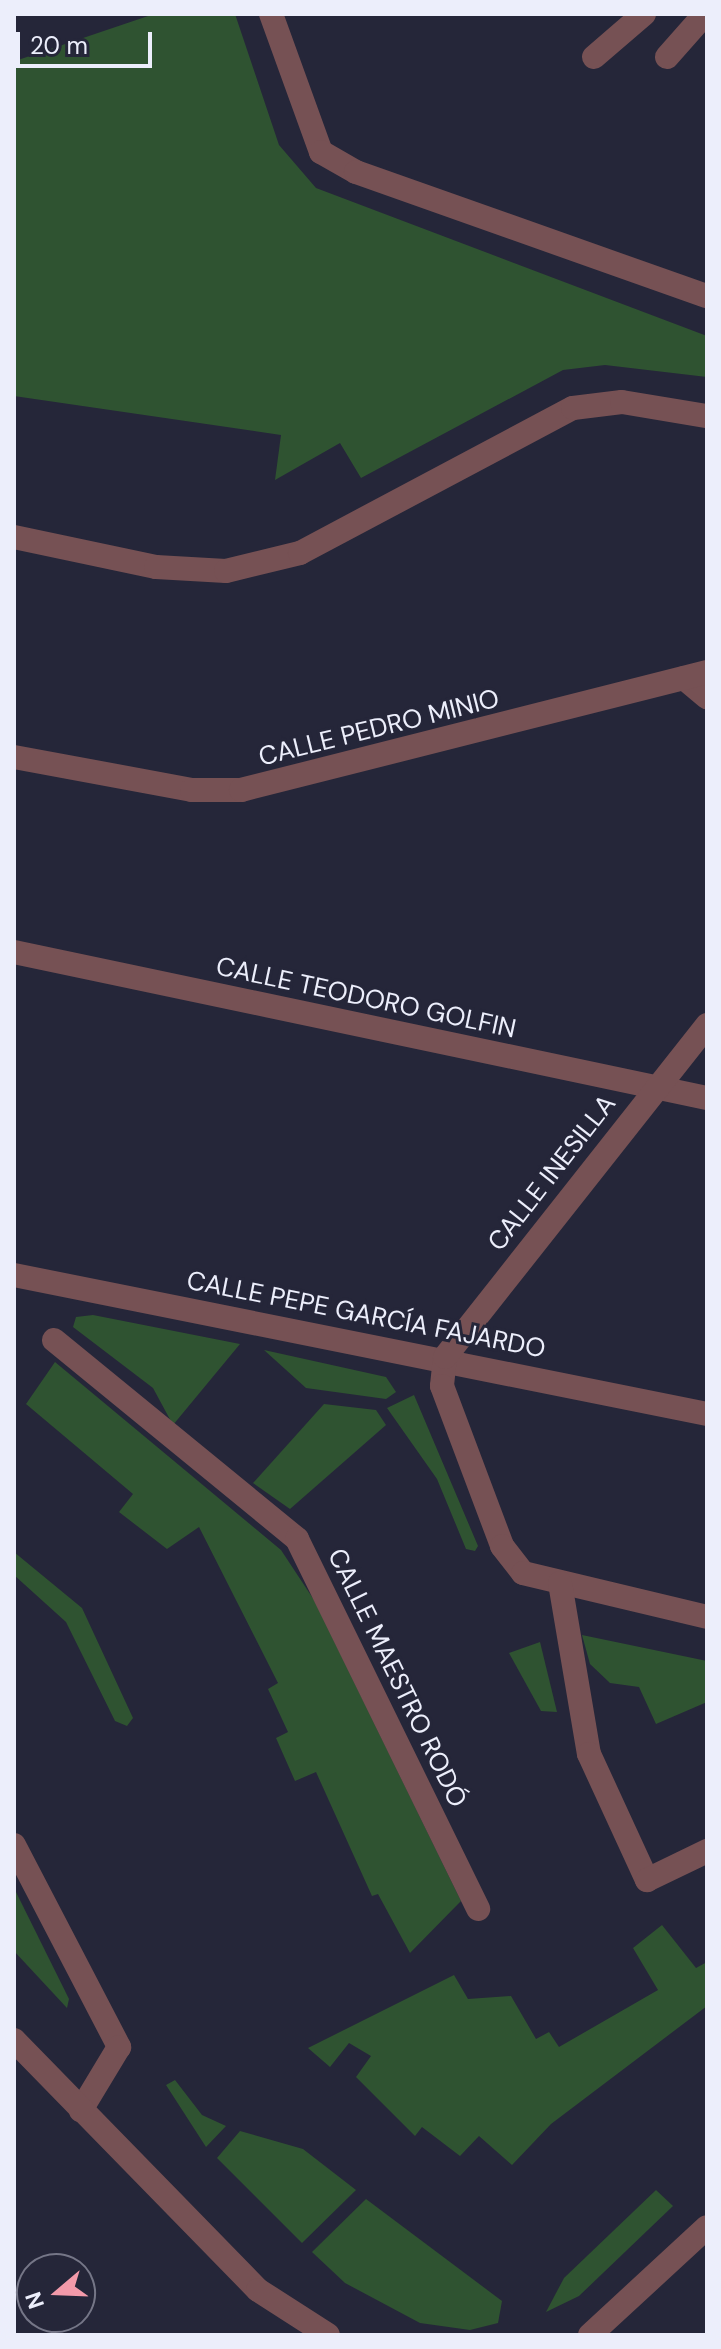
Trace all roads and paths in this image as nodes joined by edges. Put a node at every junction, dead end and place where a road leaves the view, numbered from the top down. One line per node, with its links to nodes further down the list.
1 (271, 14): 6 (street)
2 (644, 14): 4 (street)
3 (705, 14): 5 (street)
4 (594, 57)
5 (667, 57)
6 (707, 296)
7 (707, 416): 8 (street)
8 (14, 537)
9 (695, 675): 10 (street); 11 (street, CALLE PEDRO MINIO)
10 (707, 697)
11 (14, 757)
12 (14, 952): 14 (street, CALLE TEODORO GOLFIN)
13 (707, 1025): 14 (street, CALLE INESILLA)
14 (654, 1087): 15 (street, CALLE TEODORO GOLFIN); 18 (street, CALLE INESILLA)
15 (707, 1098)
16 (14, 1275): 18 (street, CALLE PEPE GARCÍA FAJARDO)
17 (54, 1340): 24 (street, CALLE MAESTRO RODÓ)
18 (445, 1357): 19 (street, CALLE PEPE GARCÍA FAJARDO); 20 (street)
19 (707, 1414)
20 (560, 1583): 21 (street); 23 (street)
21 (707, 1617)
22 (14, 1845): 26 (street)
23 (707, 1851)
24 (478, 1909)
25 (14, 2040): 26 (street)
26 (81, 2110): 28 (street)
27 (707, 2227): 29 (street)
28 (328, 2335)
29 (590, 2335)

